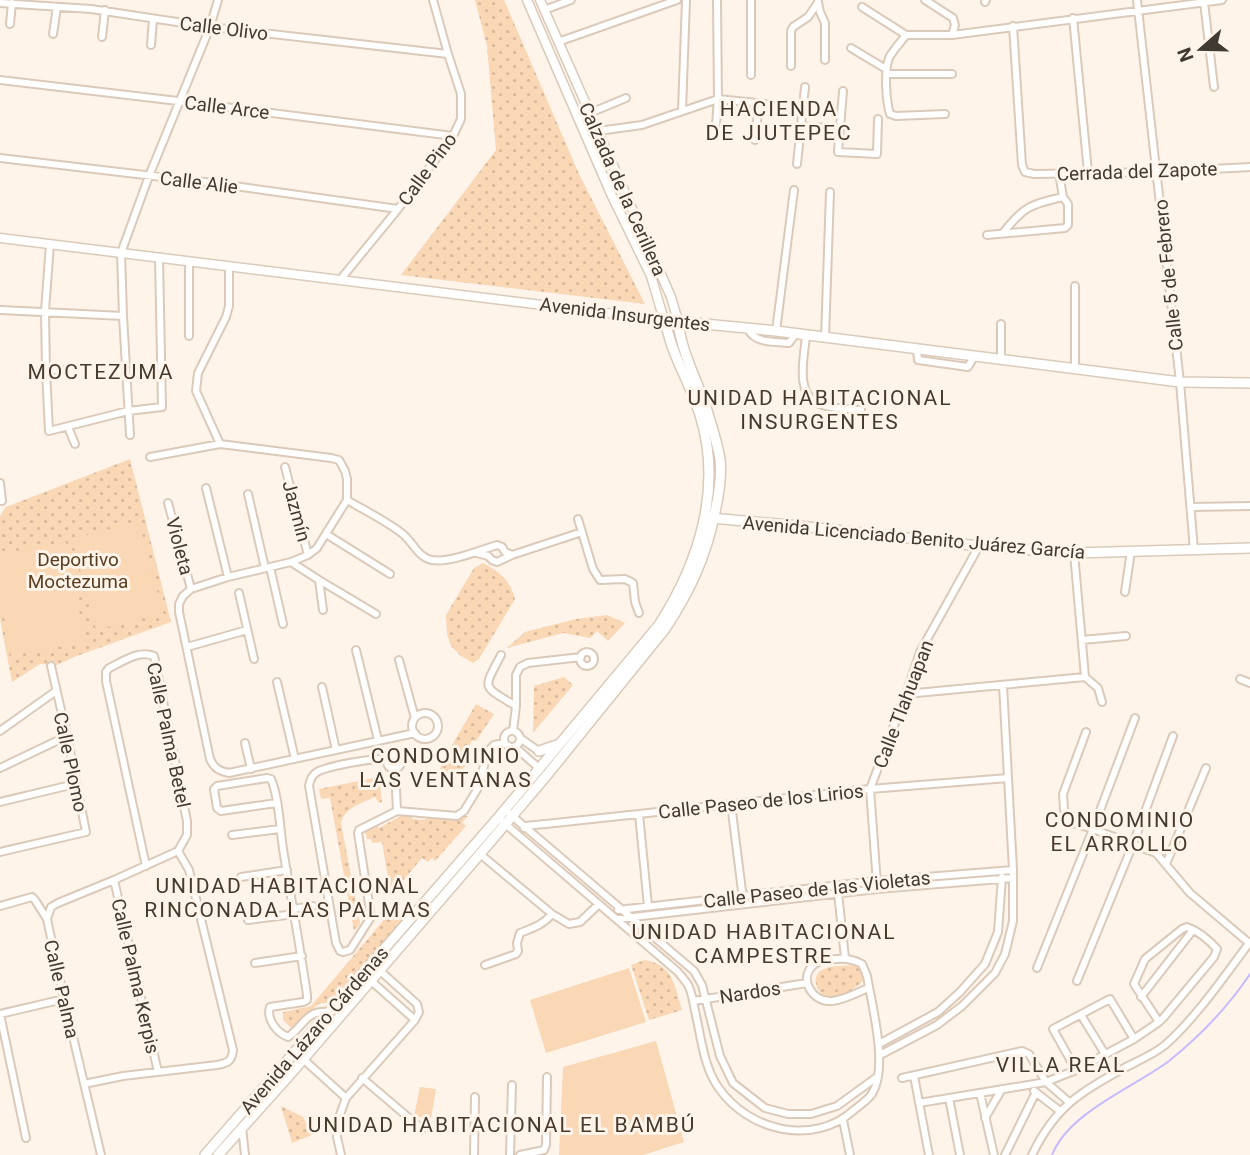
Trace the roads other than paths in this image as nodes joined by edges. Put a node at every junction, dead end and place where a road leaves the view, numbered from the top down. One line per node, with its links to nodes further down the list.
1 (218, 0): 27 (street)
2 (433, 0): 35 (street, Calle Pino)
3 (527, 0): 86 (street, Calzada de la Cerillera)
4 (540, 0): 20 (street, Calzada de la Cerillera)
5 (571, 0): 20 (street)
6 (677, 0): 32 (street)
7 (686, 0): 50 (street)
8 (717, 0): 46 (street)
9 (751, 0): 39 (street)
10 (925, 0): 30 (street)
11 (1137, 0): 22 (street, Calle 5 de Febrero)
12 (1222, 0): 15 (street)
13 (0, 2): 16 (street, Calle Olivo)
14 (818, 2): 36 (street); 37 (street)
15 (1204, 2): 22 (street); 43 (street)
16 (12, 3): 17 (street, Calle Olivo); 25 (street)
17 (48, 3): 18 (street, Calle Olivo)
18 (57, 7): 21 (street, Calle Olivo); 28 (street)
19 (862, 7): 29 (street)
20 (544, 9): 32 (street, Calzada de la Cerillera)
21 (105, 10): 24 (street, Calle Olivo); 31 (street)
22 (1138, 10): 23 (street); 64 (street, Calle 5 de Febrero)
23 (1073, 18): 26 (street); 63 (street)
24 (153, 19): 27 (street, Calle Olivo); 33 (street)
25 (10, 24)
26 (1013, 26): 30 (street); 65 (street, Cerrada del Zapote)
27 (210, 27): 35 (street, Calle Olivo); 47 (street)
28 (53, 34)
29 (906, 35): 30 (street); 38 (street)
30 (952, 35)
31 (102, 37)
32 (558, 42): 51 (street, Calzada de la Cerillera)
33 (151, 45)
34 (851, 48): 38 (street)
35 (448, 54): 58 (street, Calle Pino)
36 (825, 60)
37 (791, 66)
38 (887, 72): 40 (street); 52 (street)
39 (751, 75)
40 (952, 75)
41 (0, 80): 47 (street, Calle Arce)
42 (805, 87): 49 (street)
43 (1214, 87)
44 (843, 90): 56 (street)
45 (626, 98): 51 (street)
46 (718, 99): 48 (street); 50 (street); 54 (street)
47 (178, 100): 58 (street, Calle Arce); 66 (street)
48 (759, 103): 49 (street); 59 (street)
49 (803, 108): 55 (street)
50 (682, 111): 57 (street)
51 (590, 113): 57 (street, Calzada de la Cerillera)
52 (945, 114)
53 (878, 119): 56 (street)
54 (716, 125)
55 (801, 125): 56 (street); 61 (street)
56 (840, 129)
57 (598, 131): 87 (street, Calzada de la Cerillera)
58 (453, 136): 70 (street, Calle Pino)
59 (755, 140)
60 (0, 158): 66 (street, Calle Alie)
61 (797, 164)
62 (1250, 167): 64 (street, Cerrada del Zapote)
63 (1088, 172): 64 (street, Cerrada del Zapote); 65 (street, Cerrada del Zapote)
64 (1156, 172): 99 (street, Calle 5 de Febrero)
65 (1059, 173): 69 (street)
66 (149, 176): 70 (street, Calle Alie); 77 (street)
67 (794, 190): 90 (street)
68 (830, 192): 94 (street)
69 (1063, 197): 71 (street); 72 (street)
70 (398, 209): 81 (street, Calle Pino)
71 (1012, 221): 72 (street); 73 (street)
72 (1020, 232): 73 (street)
73 (1003, 233): 74 (street)
74 (988, 235)
75 (0, 238): 76 (street, Avenida Insurgentes)
76 (50, 244): 77 (street, Avenida Insurgentes); 84 (street)
77 (121, 253): 78 (street, Avenida Insurgentes); 85 (street)
78 (159, 257): 79 (street, Avenida Insurgentes); 102 (street)
79 (189, 261): 80 (street, Avenida Insurgentes); 92 (street)
80 (229, 266): 81 (street, Avenida Insurgentes); 106 (street)
81 (340, 279): 86 (street, Avenida Insurgentes)
82 (1075, 286): 96 (street)
83 (1, 310): 84 (street)
84 (45, 311): 85 (street); 97 (street)
85 (123, 316): 102 (street)
86 (664, 320): 87 (main road, Avenida Insurgentes); 117 (main road, Calzada de la Cerillera)
87 (678, 321): 89 (main road, Avenida Insurgentes); 117 (main road, Calzada de la Cerillera)
88 (1001, 324): 95 (street)
89 (748, 329): 90 (main road, Avenida Insurgentes); 91 (street)
90 (776, 331): 91 (main road, Avenida Insurgentes)
91 (795, 335): 93 (main road, Avenida Insurgentes)
92 (189, 336)
93 (806, 336): 94 (main road, Avenida Insurgentes); 101 (street)
94 (825, 338): 95 (main road, Avenida Insurgentes)
95 (1001, 359): 96 (main road, Avenida Insurgentes)
96 (1075, 369): 99 (main road, Avenida Insurgentes)
97 (46, 370): 98 (street); 103 (street)
98 (64, 370)
99 (1180, 382): 100 (main road, Avenida Insurgentes); 116 (street, Calle 5 de Febrero)
100 (1250, 383)
101 (861, 410)
102 (128, 411): 103 (street); 104 (street)
103 (68, 427): 105 (street)
104 (130, 435)
105 (75, 444)
106 (220, 444): 107 (street); 112 (street)
107 (150, 457)
108 (285, 467): 128 (street, Jazmín)
109 (0, 483): 113 (street)
110 (206, 488): 133 (street)
111 (248, 494): 131 (street)
112 (347, 500): 120 (street); 125 (street)
113 (2, 502)
114 (168, 503): 135 (street, Violeta)
115 (1250, 506): 116 (street)
116 (1192, 507): 123 (street, Calle 5 de Febrero)
117 (709, 518): 121 (main road, Avenida Licenciado Benito Juárez García); 126 (main road, Calzada de la Cerillera)
118 (578, 519): 119 (street)
119 (582, 533): 129 (street); 139 (street)
120 (326, 534): 128 (street); 132 (street)
121 (979, 546): 127 (main road, Avenida Licenciado Benito Juárez García); 159 (street, Calle Tlahuapan)
122 (1250, 548): 123 (main road, Avenida Licenciado Benito Juárez García)
123 (1194, 550): 124 (main road, Avenida Licenciado Benito Juárez García)
124 (1131, 551): 127 (main road, Avenida Licenciado Benito Juárez García); 136 (street)
125 (489, 552): 129 (street); 129 (street)
126 (701, 552): 176 (main road, Calzada de la Cerillera); 176 (main road, Calzada de la Cerillera)
127 (1074, 553): 144 (street)
128 (308, 555): 130 (street)
129 (503, 556)
130 (291, 562): 131 (street); 134 (street)
131 (267, 568): 133 (street); 141 (street)
132 (390, 574)
133 (228, 577): 135 (street)
134 (319, 580): 138 (street); 140 (street)
135 (191, 589): 145 (street)
136 (1125, 592)
137 (239, 593): 142 (street)
138 (323, 610)
139 (639, 613)
140 (376, 614)
141 (283, 624)
142 (247, 630): 145 (street); 149 (street)
143 (1126, 636): 144 (street)
144 (1082, 640): 152 (street)
145 (187, 647): 182 (street)
146 (356, 650): 171 (street)
147 (501, 654): 161 (street)
148 (581, 657): 161 (street)
149 (254, 659)
150 (399, 660): 162 (street)
151 (51, 666): 158 (street, Calle Plomo)
152 (1085, 677): 156 (street); 160 (street)
153 (1240, 679): 155 (street)
154 (277, 682): 177 (street)
155 (1250, 683)
156 (1003, 685): 159 (street); 185 (street)
157 (322, 687): 175 (street)
158 (56, 691): 164 (street); 168 (street, Calle Plomo)
159 (906, 694): 187 (street, Calle Tlahuapan)
160 (1102, 702)
161 (516, 706): 165 (street)
162 (415, 718): 167 (street); 167 (street)
163 (1135, 718): 197 (street)
164 (0, 731)
165 (513, 731): 170 (street); 173 (street)
166 (1086, 732): 197 (street)
167 (415, 733): 171 (street)
168 (67, 736): 179 (street); 186 (street, Calle Plomo)
169 (1173, 736): 200 (street)
170 (520, 738): 174 (street); 176 (street)
171 (378, 740): 175 (street)
172 (245, 743): 182 (street)
173 (505, 743): 174 (street); 191 (street)
174 (514, 747): 180 (street)
175 (336, 750): 177 (street)
176 (548, 757): 180 (main road, Calzada de la Cerillera); 184 (main road, Calzada de la Cerillera)
177 (295, 759): 182 (street)
178 (388, 759): 183 (street); 183 (street); 191 (street)
179 (0, 768)
180 (539, 768): 184 (street); 192 (main road, Calzada de la Cerillera)
181 (1206, 768): 204 (street)
182 (251, 769)
183 (395, 769): 191 (street)
184 (547, 775): 192 (main road, Calzada de la Cerillera)
185 (1008, 778): 187 (street, Calle Paseo de los Lirios); 207 (street)
186 (75, 784): 188 (street); 201 (street, Calle Plomo)
187 (870, 789): 190 (street, Calle Paseo de los Lirios); 211 (street)
188 (0, 802)
189 (276, 803): 189 (street); 196 (street)
190 (731, 804): 193 (street, Calle Paseo de los Lirios); 213 (street)
191 (397, 811)
192 (509, 813): 194 (main road, Avenida Lázaro Cárdenas); 195 (street)
193 (639, 814): 195 (street, Calle Paseo de los Lirios); 217 (street)
194 (502, 821): 199 (street); 203 (main road, Avenida Lázaro Cárdenas); 232 (main road, Avenida Lázaro Cárdenas)
195 (525, 827): 199 (street); 218 (street)
196 (280, 829): 198 (street); 206 (street)
197 (1093, 829): 200 (street); 233 (street)
198 (232, 835)
199 (518, 835): 214 (street)
200 (1133, 844): 204 (street); 235 (street)
201 (1, 851)
202 (178, 851): 205 (street, Calle Palma); 205 (street, Calle Palma Betel); 253 (street)
203 (480, 854): 221 (street); 232 (main road, Avenida Lázaro Cárdenas)
204 (1166, 864): 227 (street)
205 (146, 866): 210 (street, Calle Palma)
206 (287, 870): 209 (street); 219 (street)
207 (1013, 874): 208 (street, Calle Paseo de las Violetas); 250 (street)
208 (1002, 875): 211 (street, Calle Paseo de las Violetas); 248 (street)
209 (241, 877)
210 (114, 880): 223 (street, Calle Palma); 253 (street, Calle Palma Kerpis)
211 (877, 885): 212 (street, Calle Paseo de las Violetas); 213 (street, Calle Paseo de las Violetas)
212 (838, 893): 213 (street, Calle Paseo de las Violetas); 229 (street)
213 (743, 899): 217 (street, Calle Paseo de las Violetas); 222 (street, Calle Paseo de las Violetas)
214 (599, 904): 220 (street); 221 (street)
215 (313, 905): 219 (street)
216 (0, 906): 223 (street)
217 (648, 906): 218 (street, Calle Paseo de las Violetas)
218 (621, 909): 220 (street, Calle Paseo de las Violetas); 222 (street)
219 (293, 911): 225 (street); 228 (street)
220 (608, 912): 224 (street)
221 (552, 914): 231 (street)
222 (628, 916): 224 (street, Calle Paseo de las Violetas); 240 (street)
223 (47, 919): 239 (street, Calle Palma)
224 (616, 919): 241 (street)
225 (248, 920)
226 (1194, 930): 238 (street); 238 (street); 246 (street)
227 (1250, 942): 269 (street)
228 (302, 956): 230 (street); 242 (street)
229 (845, 958): 236 (street); 237 (street)
230 (255, 963)
231 (485, 965)
232 (375, 967): 234 (main road, Avenida Lázaro Cárdenas); 245 (street)
233 (1037, 968)
234 (367, 977): 242 (main road, Avenida Lázaro Cárdenas); 245 (street); 251 (main road, Avenida Lázaro Cárdenas)
235 (1077, 981)
236 (807, 983): 237 (street); 240 (street, Nardos)
237 (868, 988): 248 (street)
238 (1141, 997): 246 (street)
239 (64, 999): 243 (street); 260 (street, Calle Palma)
240 (707, 999): 241 (street, Nardos); 254 (street)
241 (693, 1002): 273 (street)
242 (330, 1012): 251 (main road, Avenida Lázaro Cárdenas)
243 (0, 1014): 276 (street)
244 (1081, 1015): 247 (street); 249 (street); 252 (street)
245 (415, 1020): 257 (street)
246 (1159, 1022): 247 (street)
247 (1134, 1039): 249 (street)
248 (878, 1044): 250 (street)
249 (1105, 1054): 252 (street)
250 (880, 1055): 254 (street)
251 (299, 1056): 267 (street); 274 (main road, Avenida Lázaro Cárdenas); 278 (main road, Avenida Lázaro Cárdenas)
252 (1076, 1070): 259 (street)
253 (158, 1072): 260 (street)
254 (878, 1075): 273 (street)
255 (914, 1076): 258 (street); 259 (street); 270 (street)
256 (547, 1077): 284 (street)
257 (362, 1078): 267 (street); 275 (street)
258 (902, 1078)
259 (1046, 1082): 262 (street); 269 (street)
260 (84, 1084): 277 (street, Calle Palma)
261 (512, 1085): 283 (street)
262 (1027, 1086): 263 (street); 264 (street)
263 (1002, 1089): 265 (street); 272 (street)
264 (1035, 1092): 271 (street); 289 (street)
265 (979, 1093): 268 (street); 272 (street)
266 (475, 1097): 282 (street)
267 (346, 1098): 281 (street)
268 (949, 1098): 270 (street); 287 (street)
269 (1069, 1102): 271 (street)
270 (919, 1103): 286 (street)
271 (1060, 1111): 290 (street)
272 (985, 1118): 288 (street)
273 (843, 1120): 285 (street)
274 (243, 1127): 279 (main road, Avenida Lázaro Cárdenas); 280 (street)
275 (422, 1129)
276 (26, 1138)
277 (101, 1155)
278 (205, 1155)
279 (218, 1155)
280 (245, 1155)
281 (341, 1155)
282 (474, 1155)
283 (510, 1155)
284 (520, 1155)
285 (850, 1155)
286 (929, 1155)
287 (960, 1155)
288 (994, 1155)
289 (1005, 1155)
290 (1032, 1155)

